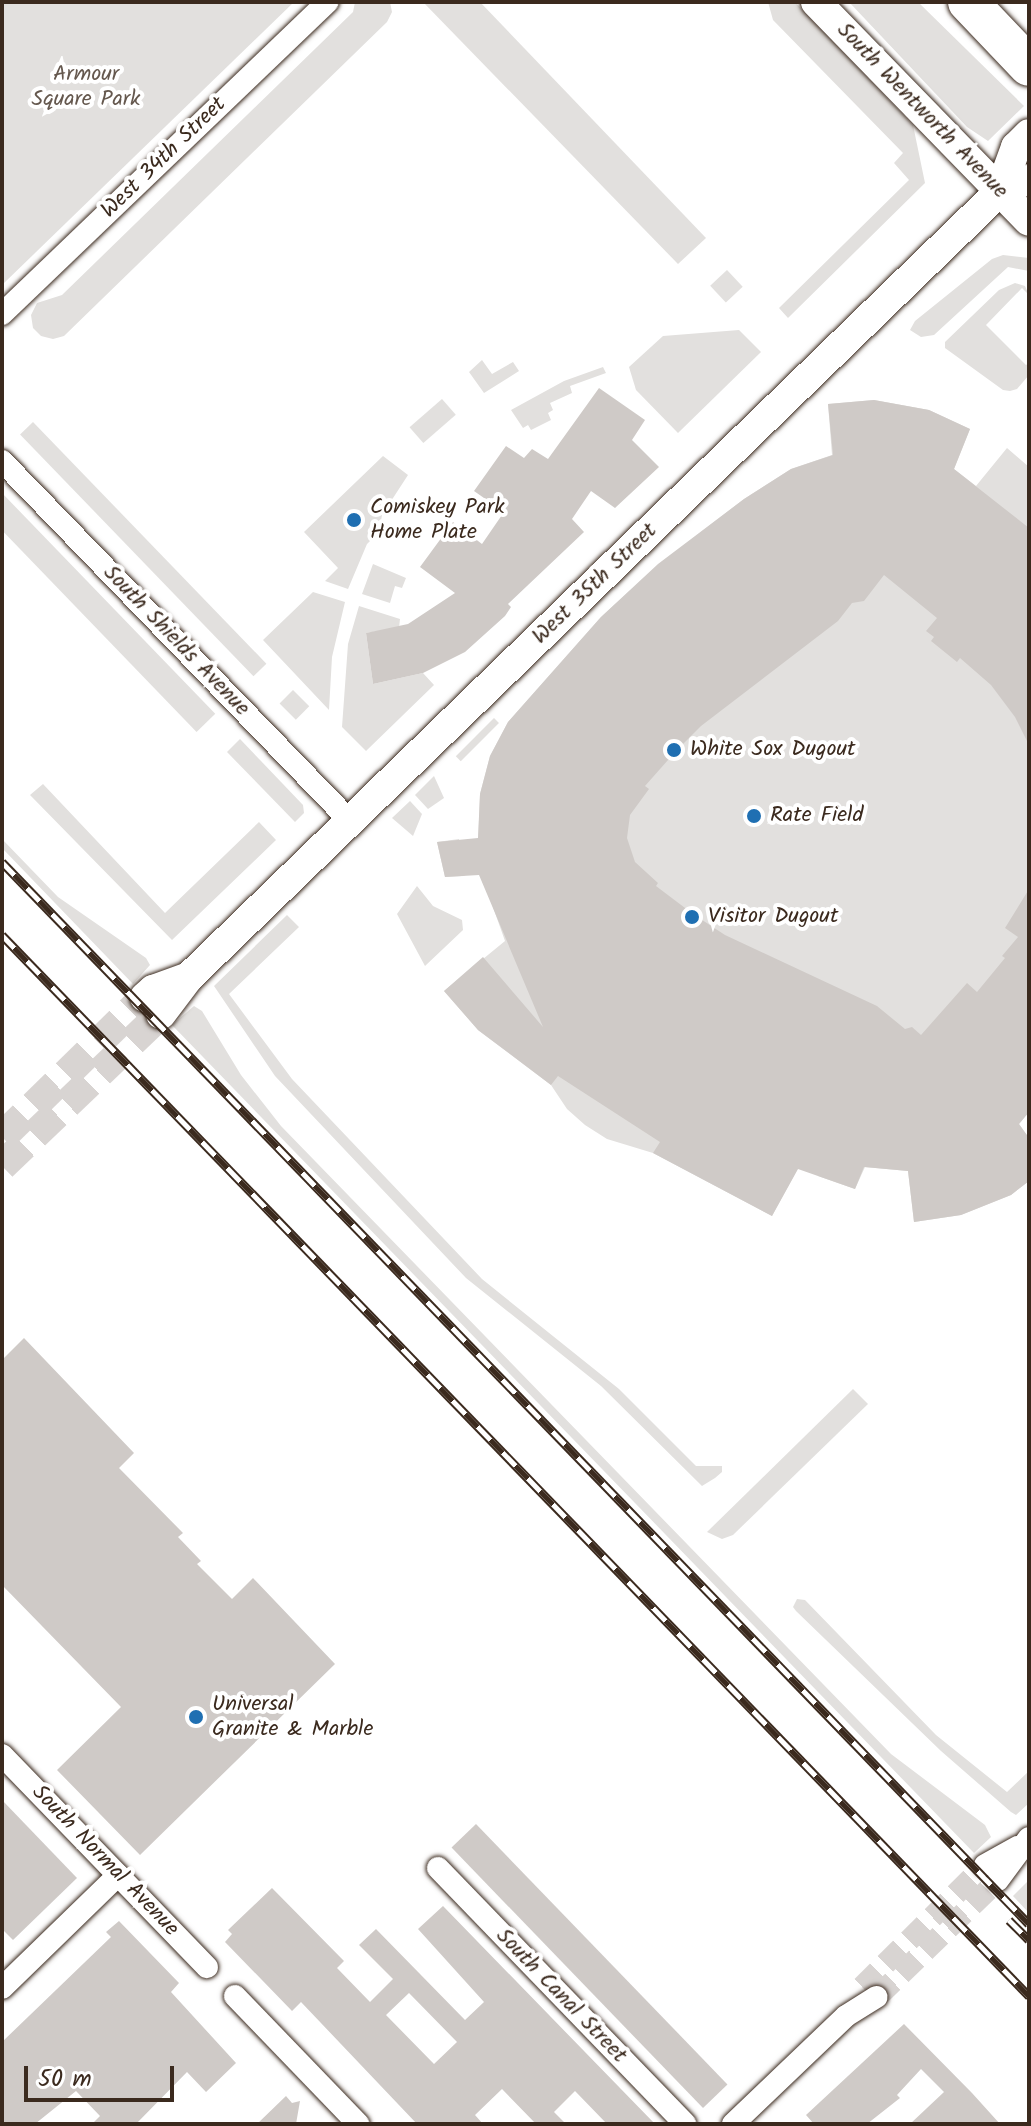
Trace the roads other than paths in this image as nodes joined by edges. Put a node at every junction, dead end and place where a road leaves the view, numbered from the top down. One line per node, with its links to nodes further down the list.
1 (327, 2): 9 (street, West 34th Street)
2 (816, 2): 7 (main road, South Wentworth Avenue)
3 (968, 2): 4 (highway)
4 (1029, 66)
5 (1022, 141): 7 (main road, West 35th Street)
6 (1029, 179): 7 (main road, West 35th Street)
7 (1000, 191): 8 (main road, South Wentworth Avenue); 11 (main road, West 35th Street)
8 (1029, 221)
9 (2, 314)
10 (2, 461): 11 (street, South Shields Avenue)
11 (350, 821): 12 (main road, West 35th Street)
12 (153, 1005)
13 (2, 1755): 17 (street, South Normal Avenue)
14 (1027, 1840): 16 (street)
15 (438, 1868): 23 (street, South Canal Street)
16 (992, 1873)
17 (118, 1875): 18 (street, South Normal Avenue); 19 (street)
18 (207, 1967)
19 (2, 1988)
20 (869, 1992): 24 (street)
21 (235, 1996): 22 (street)
22 (358, 2124)
23 (685, 2124)
24 (733, 2124)

